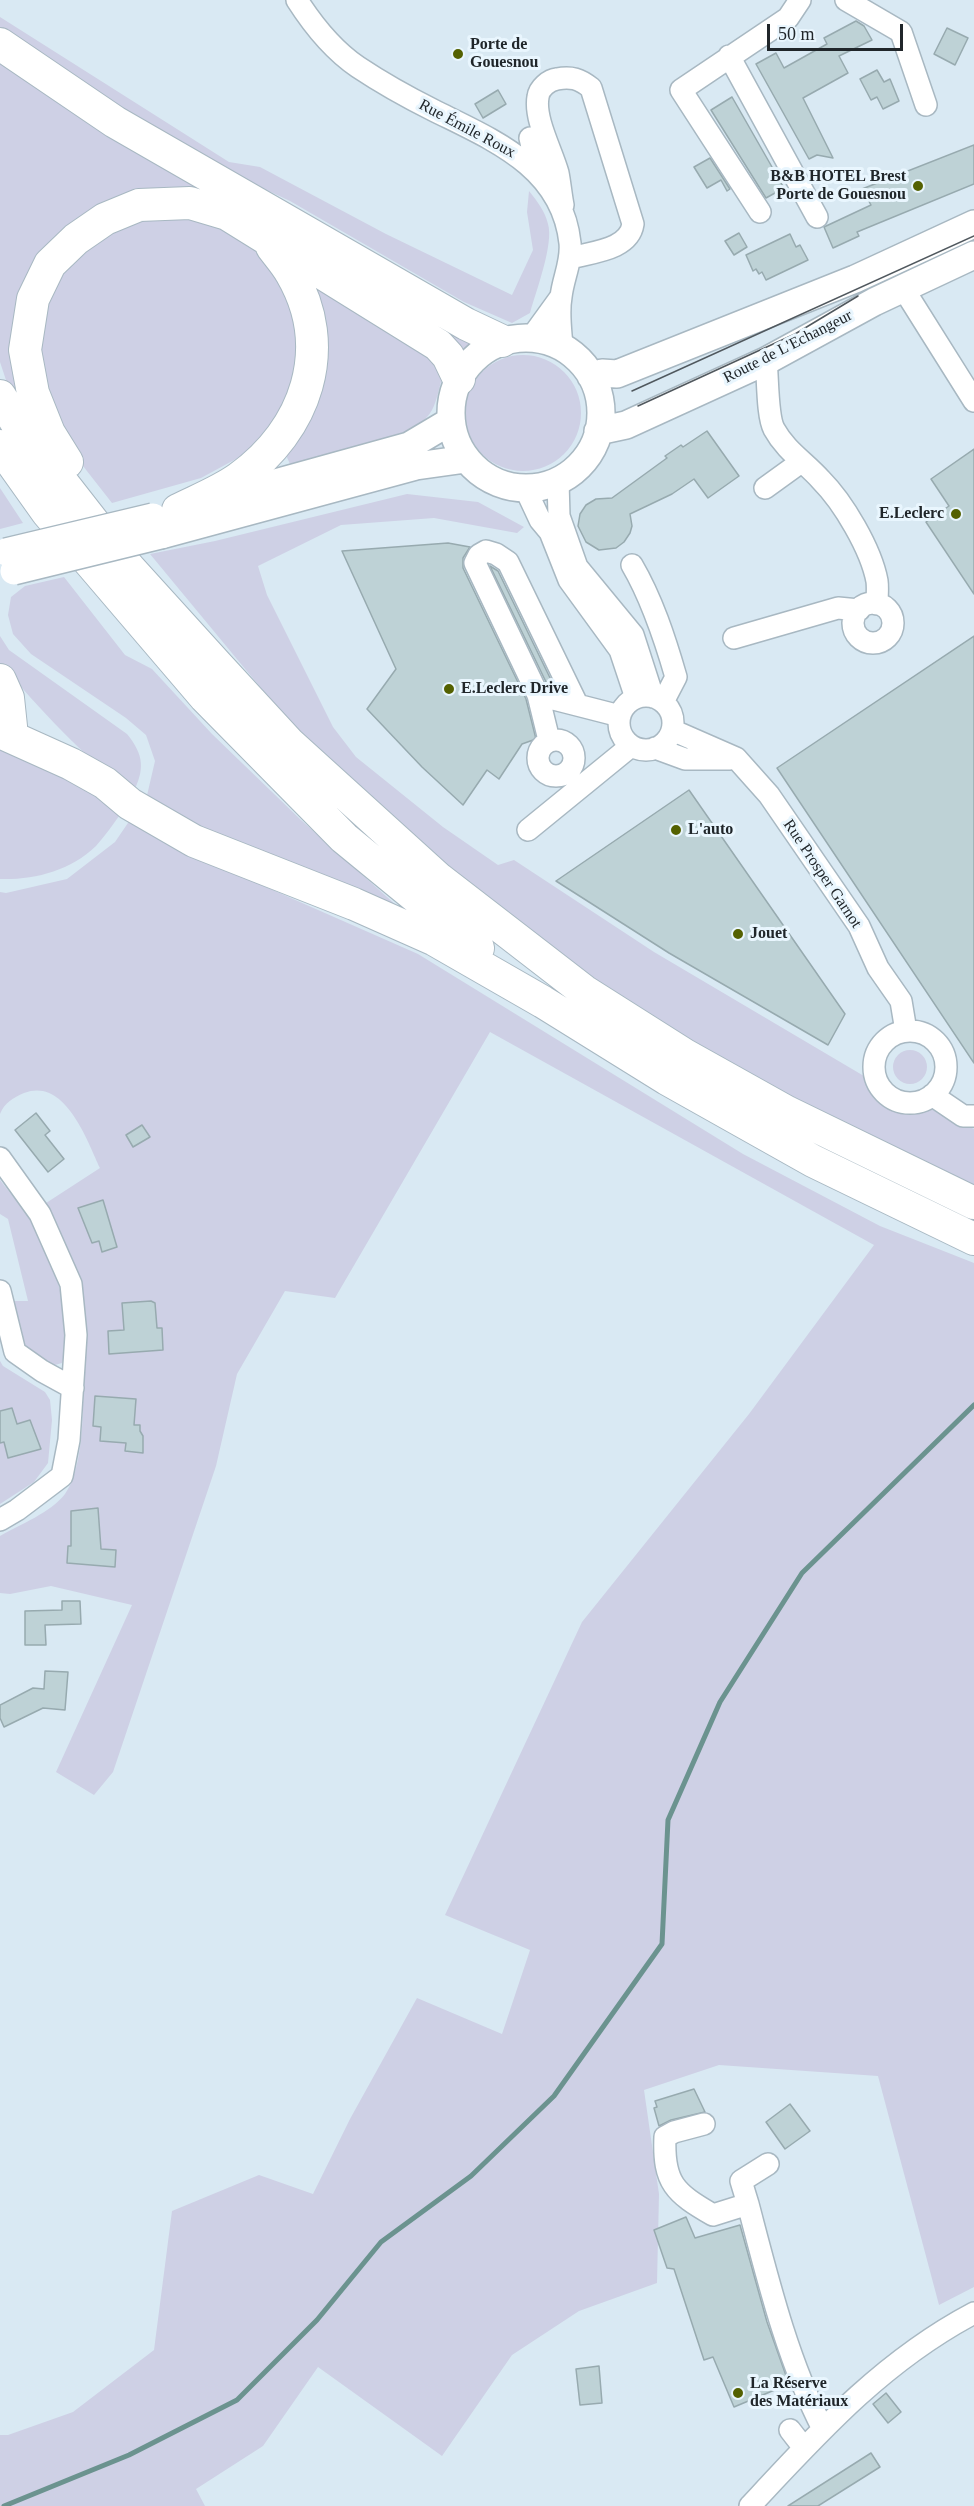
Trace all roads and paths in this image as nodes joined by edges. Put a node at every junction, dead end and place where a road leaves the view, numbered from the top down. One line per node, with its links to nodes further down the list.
1 (297, 0): 8 (street, Rue Émile Roux)
2 (800, 0): 5 (street)
3 (846, 0): 6 (street)
4 (0, 44): 18 (highway)
5 (729, 56): 9 (street); 10 (street)
6 (926, 105)
7 (530, 138): 8 (street)
8 (538, 173): 12 (street, Rue Émile Roux)
9 (760, 212)
10 (817, 217)
11 (974, 224): 21 (main road, Route de L'Echangeur)
12 (568, 232): 15 (street, Rue Émile Roux); 15 (street)
13 (262, 234): 22 (highway); 33 (highway); 37 (highway)
14 (974, 255): 16 (main road, Route de L'Echangeur)
15 (571, 258): 17 (street, Rue Émile Roux)
16 (903, 288): 20 (main road, Route de L'Echangeur); 24 (street)
17 (560, 298): 18 (street, Rue Émile Roux); 19 (street, Rue Émile Roux)
18 (517, 340): 19 (main road); 22 (main road)
19 (562, 347): 21 (main road)
20 (766, 361): 26 (main road, Route de L'Echangeur); 29 (street)
21 (591, 376): 26 (main road)
22 (459, 379): 25 (main road)
23 (0, 396): 37 (highway)
24 (974, 401)
25 (451, 421): 28 (main road); 33 (main road)
26 (598, 431): 30 (main road)
27 (0, 447): 52 (highway)
28 (466, 459): 31 (main road); 33 (main road)
29 (801, 462): 32 (street); 36 (street)
30 (558, 481): 31 (main road); 40 (street)
31 (525, 488): 40 (street)
32 (765, 488)
33 (164, 520): 34 (main road, bridge)
34 (5, 563)
35 (632, 565): 40 (street)
36 (734, 638)
37 (217, 665): 57 (highway)
38 (0, 680): 44 (highway)
39 (538, 695): 41 (street); 41 (street); 45 (street)
40 (650, 699): 42 (street); 43 (street)
41 (577, 704): 42 (street)
42 (620, 716): 46 (street)
43 (672, 730): 47 (street); 48 (street, Rue Prosper Garnot)
44 (6, 734): 52 (highway)
45 (549, 740): 49 (street); 49 (street)
46 (631, 746): 47 (street); 50 (street)
47 (655, 748): 48 (street)
48 (736, 758): 53 (street, Rue Prosper Garnot)
49 (574, 763): 50 (street)
50 (599, 771): 51 (street)
51 (528, 830)
52 (543, 1002): 58 (highway)
53 (906, 1031): 54 (street); 54 (street)
54 (932, 1095): 55 (street)
55 (974, 1116)
56 (0, 1158): 60 (street)
57 (974, 1203)
58 (974, 1239)
59 (0, 1290): 60 (street)
60 (73, 1388): 61 (street)
61 (0, 1520)
62 (704, 2124): 64 (street)
63 (768, 2164): 64 (street)
64 (748, 2205): 66 (street)
65 (974, 2313): 66 (street)
66 (823, 2428): 68 (street)
67 (790, 2430): 68 (street)
68 (804, 2448): 69 (street)
69 (750, 2506)

